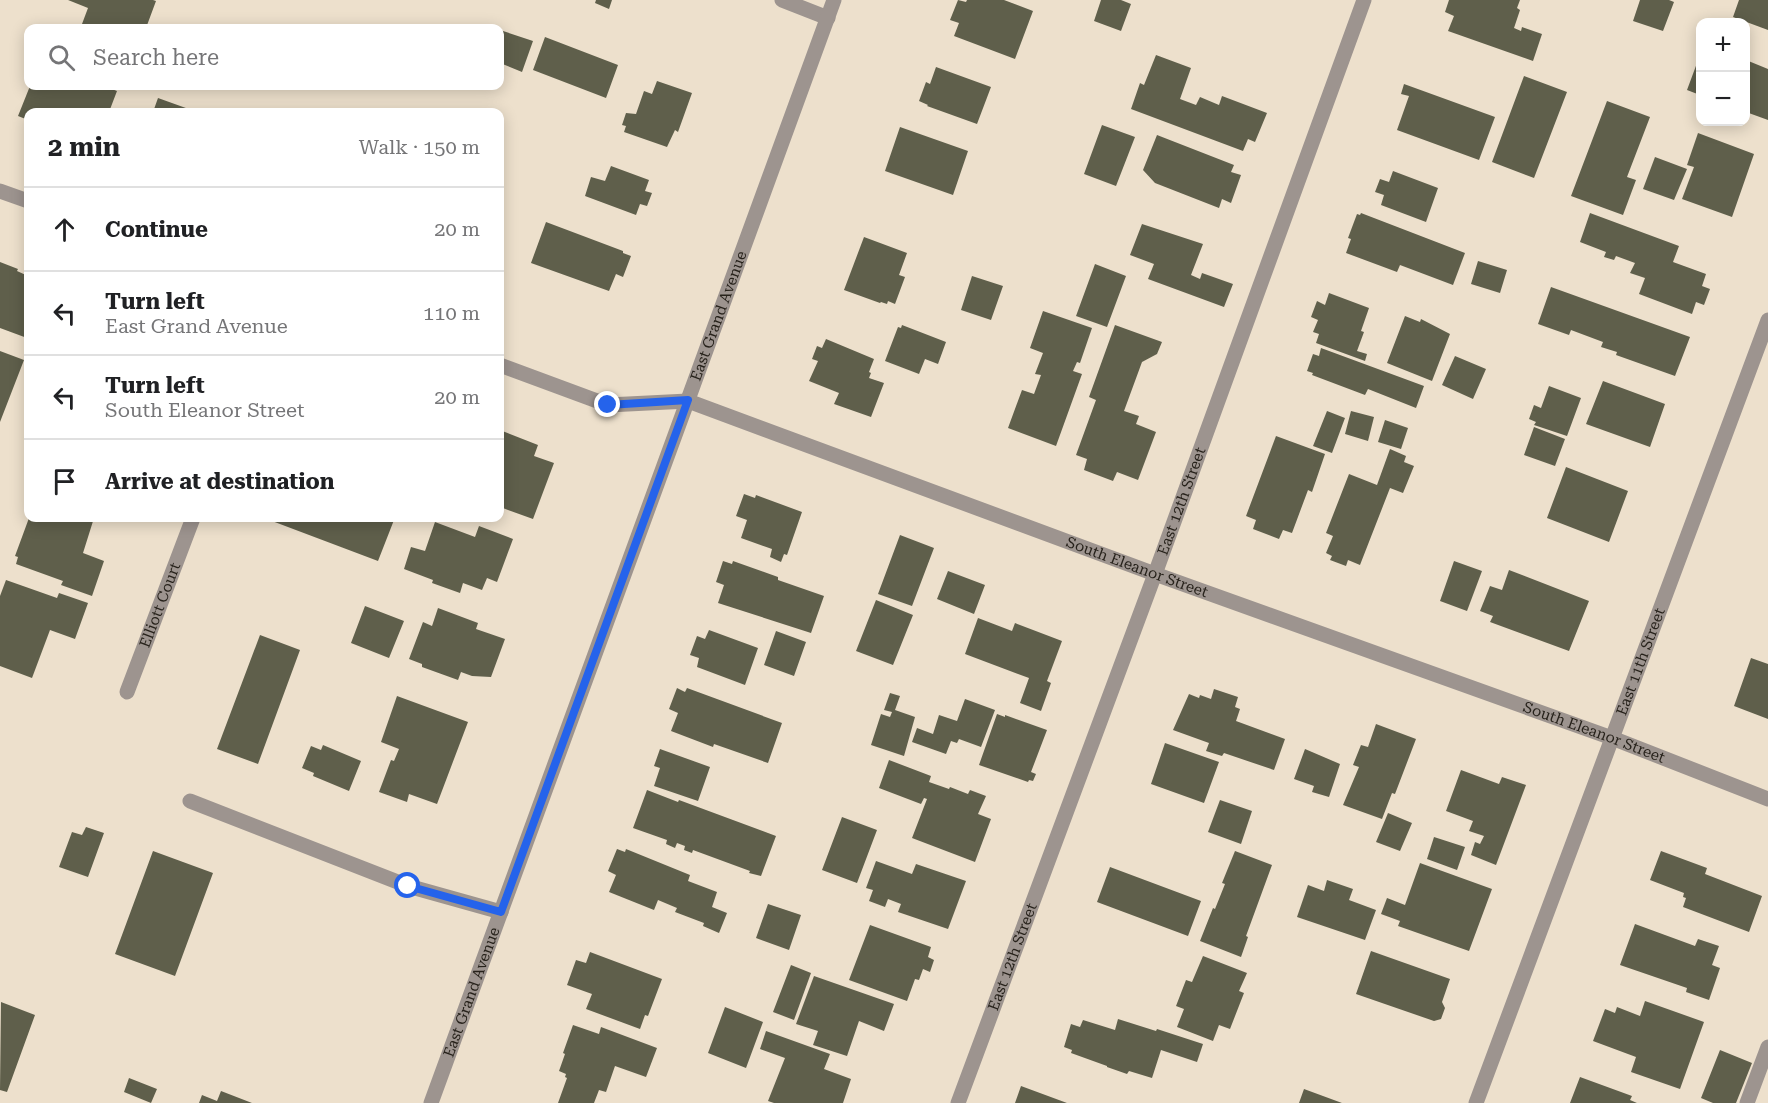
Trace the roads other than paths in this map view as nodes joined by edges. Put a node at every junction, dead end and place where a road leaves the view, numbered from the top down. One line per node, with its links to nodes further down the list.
1 (782, 0): 4 (street)
2 (834, 0): 4 (street, East Grand Avenue)
3 (1364, 0): 11 (street, East 12th Street)
4 (828, 18): 9 (street, East Grand Avenue)
5 (0, 191): 6 (street)
6 (24, 200)
7 (1768, 321): 13 (street, East 11th Street)
8 (504, 366): 9 (street, South Eleanor Street)
9 (688, 400): 11 (street, South Eleanor Street); 16 (street, East Grand Avenue)
10 (191, 522): 12 (street, Elliott Court)
11 (1155, 574): 13 (street, South Eleanor Street); 19 (street, East 12th Street)
12 (127, 692)
13 (1612, 738): 14 (street, South Eleanor Street); 20 (street, East 11th Street)
14 (1768, 799)
15 (190, 801): 16 (street)
16 (501, 912): 18 (street, East Grand Avenue)
17 (1768, 1047): 21 (street)
18 (431, 1103)
19 (958, 1103)
20 (1476, 1103)
21 (1747, 1103)

